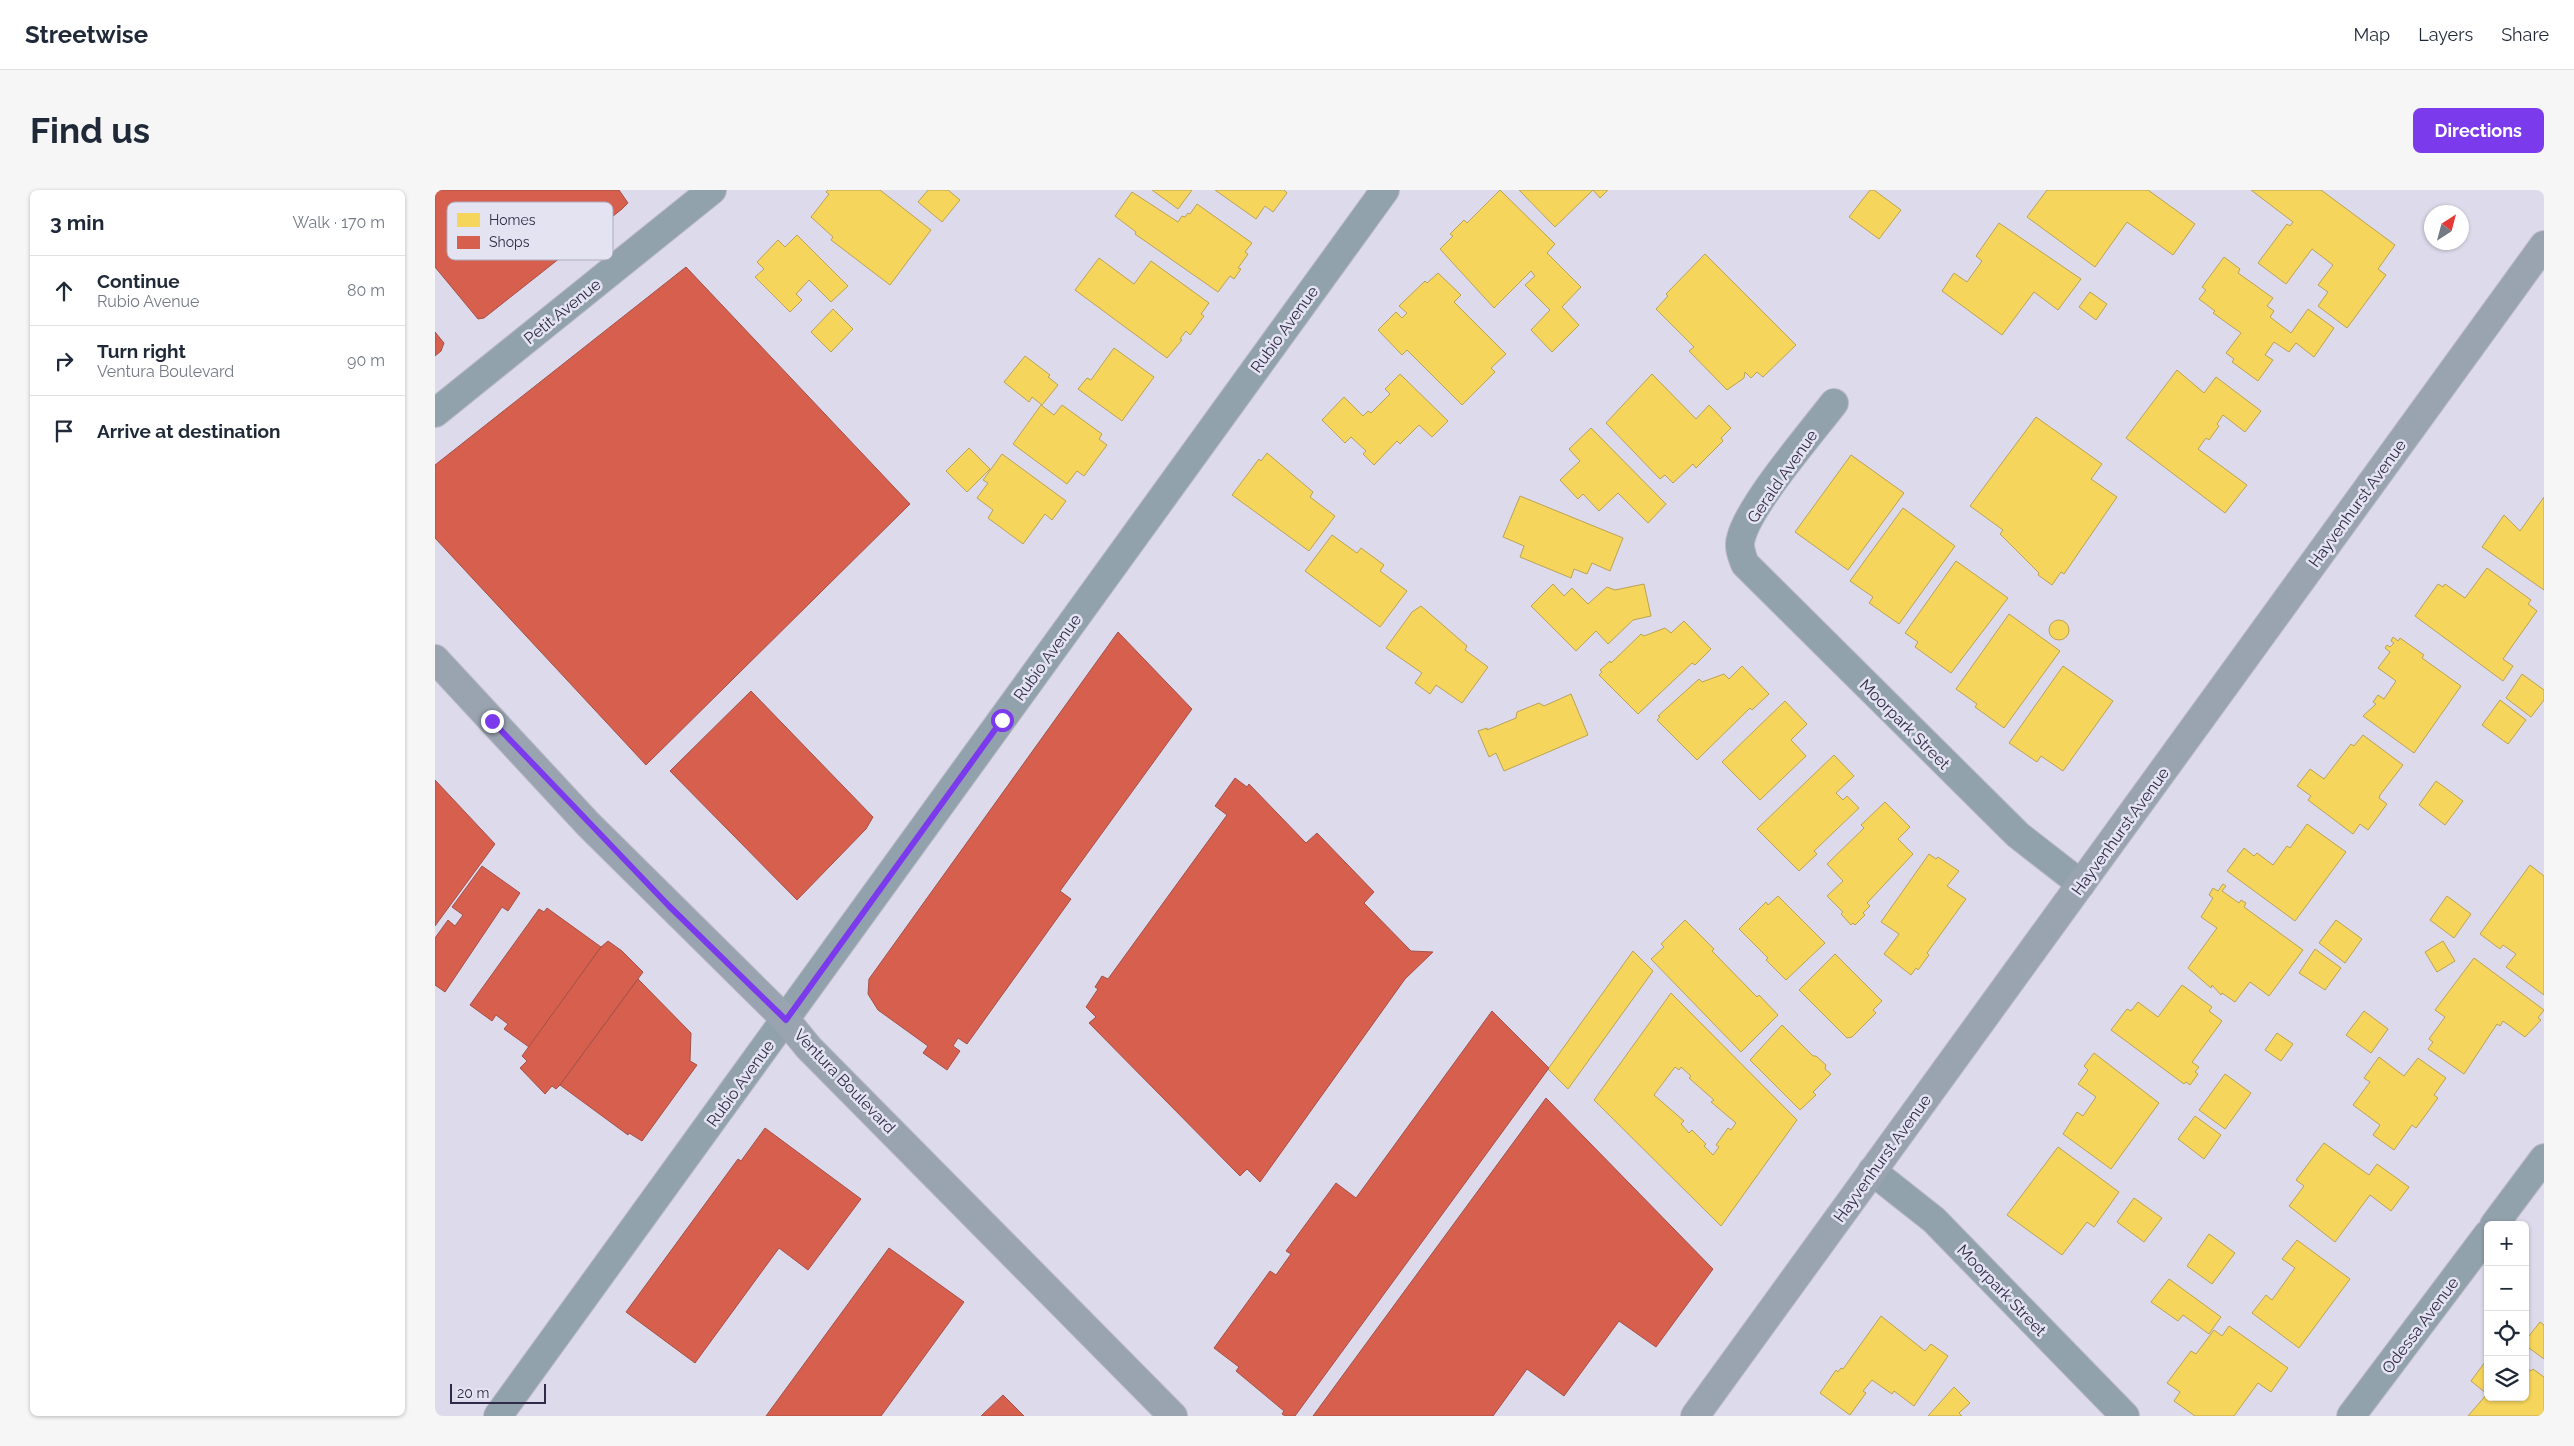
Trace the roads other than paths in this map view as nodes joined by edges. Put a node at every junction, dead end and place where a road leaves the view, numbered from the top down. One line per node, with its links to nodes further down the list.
1 (712, 190): 5 (street, Petit Avenue)
2 (1385, 190): 9 (street, Rubio Avenue)
3 (2544, 245): 8 (main road, Hayvenhurst Avenue)
4 (1834, 403): 6 (street, Gerald Avenue)
5 (435, 413)
6 (1741, 553): 8 (street, Moorpark Street)
7 (435, 659): 9 (main road, Ventura Boulevard)
8 (2081, 884): 11 (main road, Hayvenhurst Avenue)
9 (786, 1020): 14 (street, Rubio Avenue); 15 (main road, Ventura Boulevard)
10 (2544, 1158): 12 (street)
11 (1872, 1171): 16 (main road, Hayvenhurst Avenue); 17 (street, Moorpark Street)
12 (2498, 1221)
13 (2484, 1239): 18 (street, Odessa Avenue)
14 (498, 1416)
15 (1173, 1416)
16 (1695, 1416)
17 (2125, 1416)
18 (2351, 1416)

